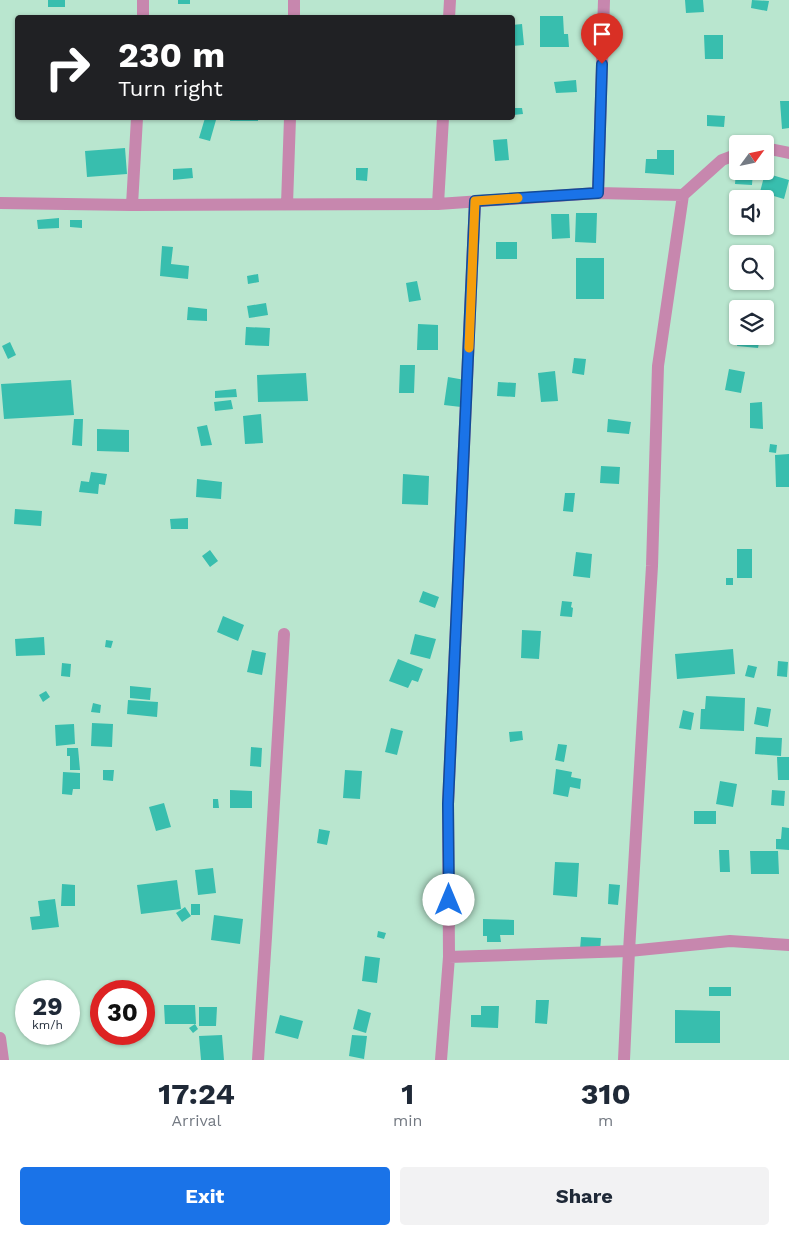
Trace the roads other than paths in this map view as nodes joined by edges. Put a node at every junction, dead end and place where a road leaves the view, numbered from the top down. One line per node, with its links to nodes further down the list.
1 (144, 0): 5 (street)
2 (294, 0): 6 (street)
3 (450, 0): 7 (street)
4 (604, 0): 14 (street)
5 (142, 15)
6 (294, 15)
7 (449, 15)
8 (137, 120): 20 (street)
9 (290, 120): 18 (street)
10 (443, 120): 19 (street)
11 (774, 150): 12 (street)
12 (789, 153)
13 (729, 157): 15 (street)
14 (598, 193): 15 (street); 16 (street)
15 (683, 195): 23 (street)
16 (475, 201): 19 (street); 24 (street)
17 (0, 203): 20 (street)
18 (287, 204): 19 (street); 20 (street)
19 (438, 204)
20 (132, 205)
21 (284, 634): 27 (street)
22 (789, 945): 23 (street)
23 (629, 951): 24 (street); 29 (street)
24 (449, 957): 28 (street)
25 (0, 1038): 26 (street)
26 (3, 1060)
27 (258, 1060)
28 (441, 1060)
29 (624, 1060)

